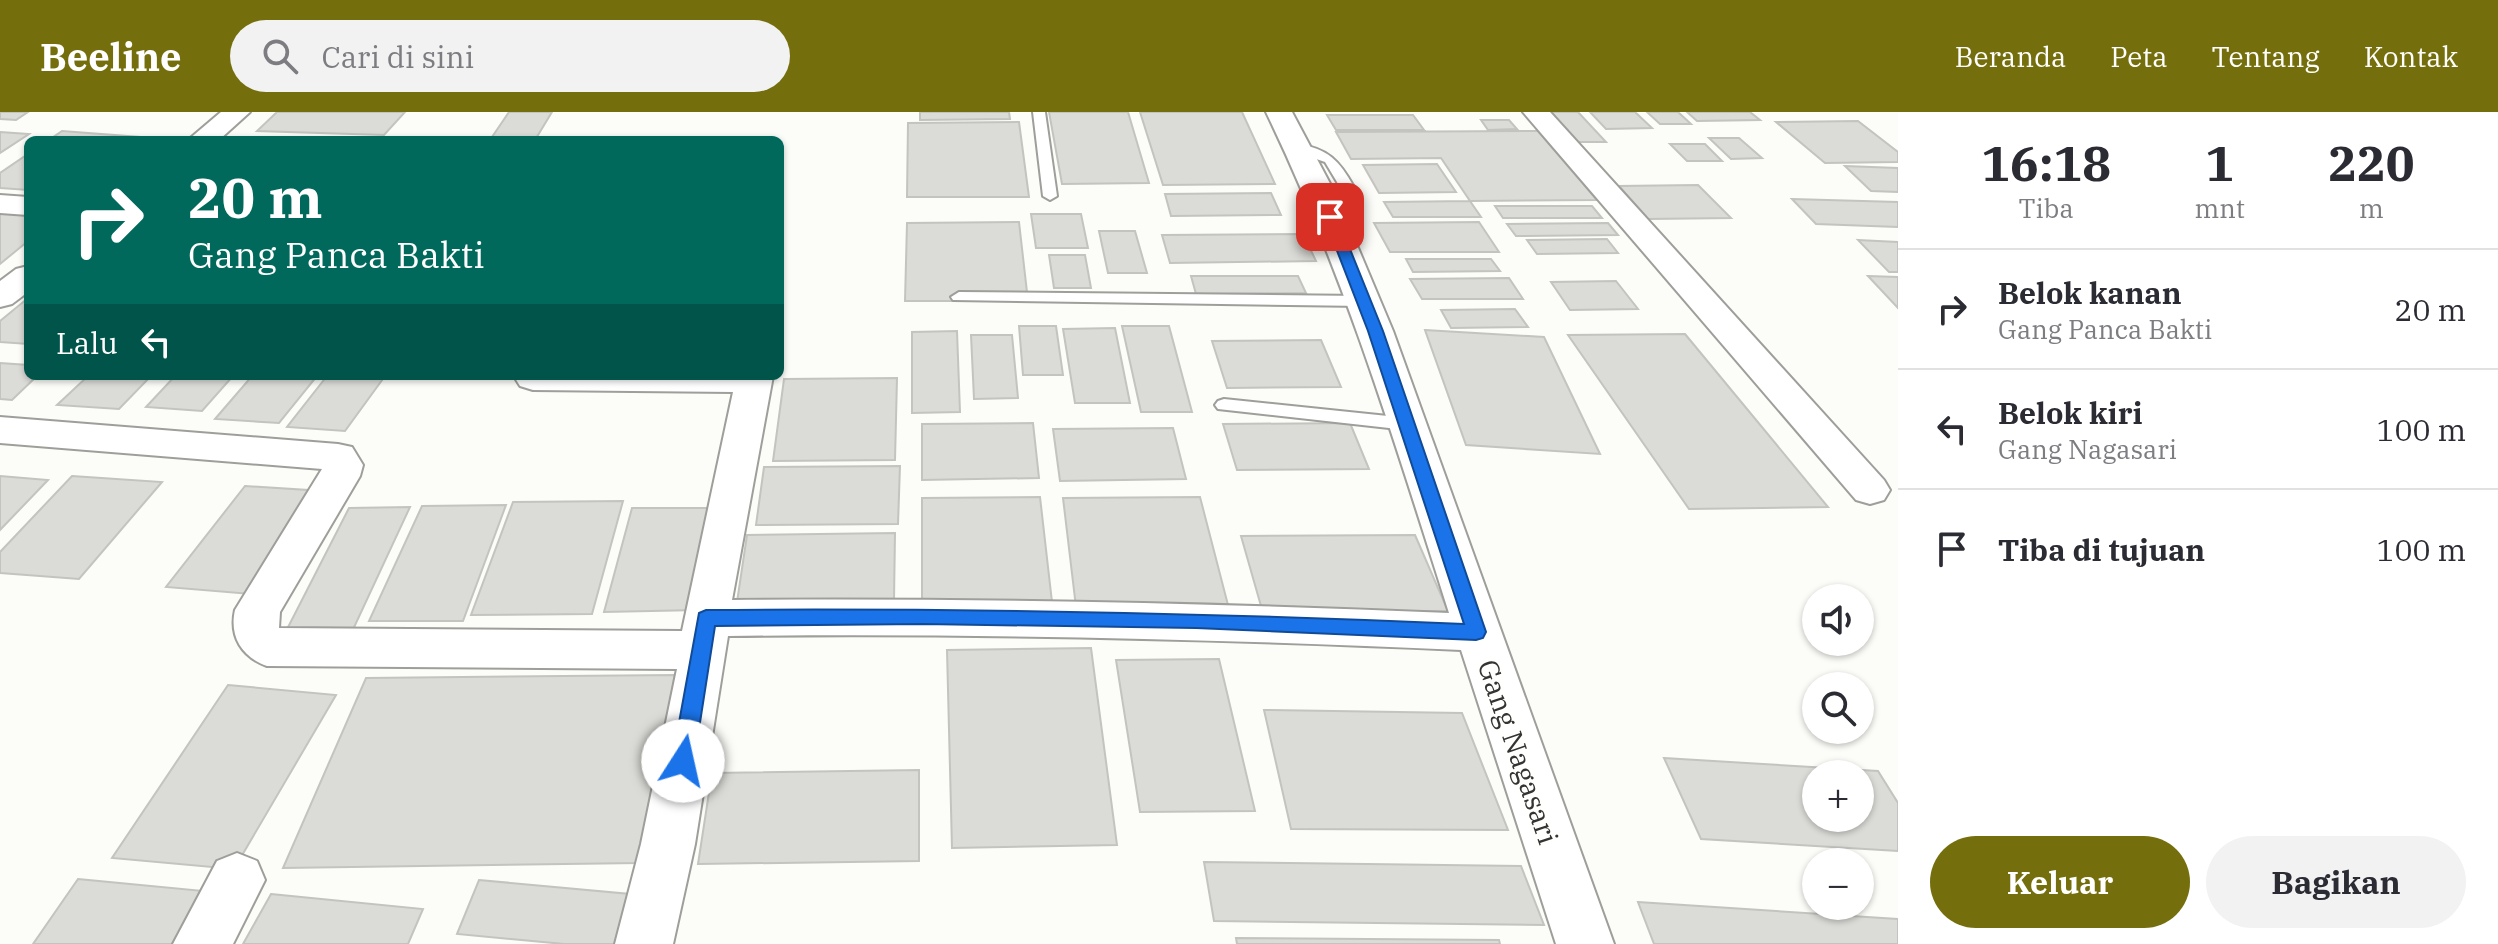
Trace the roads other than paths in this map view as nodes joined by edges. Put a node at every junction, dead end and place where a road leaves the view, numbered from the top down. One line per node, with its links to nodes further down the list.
1 (237, 112): 5 (street)
2 (1039, 112): 6 (lane)
3 (1536, 112): 17 (street)
4 (1289, 130): 12 (street, Gang Nagasari)
5 (207, 136)
6 (1050, 196)
7 (0, 204): 8 (street)
8 (24, 206)
9 (24, 279): 10 (street)
10 (0, 297)
11 (959, 297): 12 (lane)
12 (1364, 301): 15 (street, Gang Nagasari)
13 (754, 380): 19 (street)
14 (1224, 405): 15 (lane)
15 (1407, 424): 18 (street, Gang Nagasari)
16 (0, 430): 19 (street)
17 (1870, 490)
18 (1476, 632): 19 (street); 23 (street, Gang Nagasari)
19 (705, 634): 22 (street)
20 (237, 880): 21 (street)
21 (202, 944)
22 (644, 944)
23 (1585, 944)

